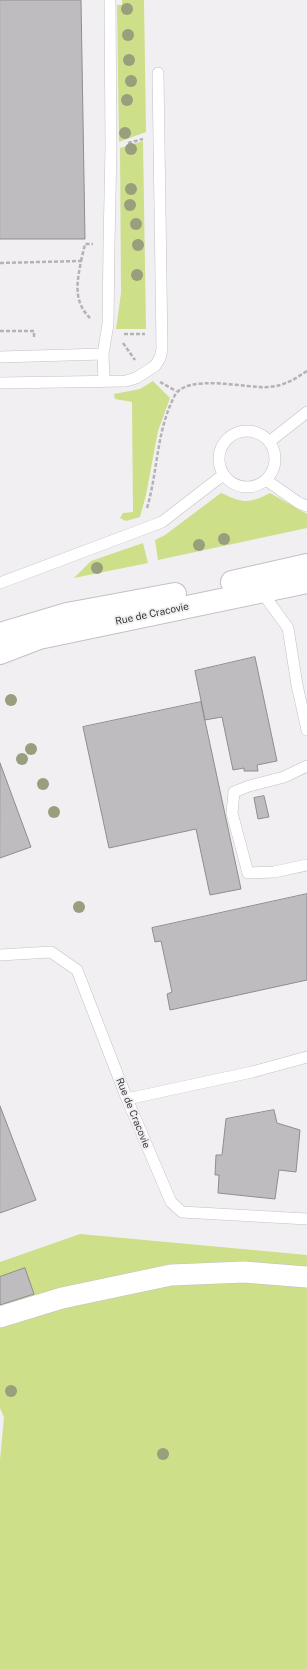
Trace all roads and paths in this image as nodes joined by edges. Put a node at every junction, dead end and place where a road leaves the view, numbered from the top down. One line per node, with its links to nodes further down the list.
1 (110, 0): 4 (lane)
2 (158, 73): 3 (lane)
3 (159, 136): 4 (path); 8 (lane)
4 (111, 147): 9 (lane)
5 (0, 263): 9 (path)
6 (0, 331): 7 (path)
7 (34, 331)
8 (162, 331): 9 (path); 14 (lane)
9 (107, 334): 10 (lane)
10 (103, 354): 11 (lane); 14 (lane)
11 (0, 357)
12 (307, 370): 20 (path)
13 (0, 382): 14 (lane)
14 (104, 382)
15 (307, 412): 16 (lane)
16 (269, 442): 17 (lane); 18 (lane)
17 (223, 474): 18 (lane); 20 (lane)
18 (266, 480): 19 (lane)
19 (307, 506)
20 (148, 527): 23 (lane)
21 (307, 565): 25 (main road, Rue de Cracovie)
22 (307, 582): 24 (main road, Rue de Cracovie)
23 (0, 583)
24 (261, 591): 26 (main road, Rue de Cracovie); 27 (lane)
25 (0, 634)
26 (0, 653)
27 (307, 730)
28 (307, 766): 29 (lane)
29 (307, 865)
30 (0, 955): 32 (lane, Rue de Cracovie)
31 (307, 1057): 32 (lane)
32 (127, 1099): 33 (lane, Rue de Cracovie)
33 (307, 1218)
34 (307, 1277): 35 (street)
35 (0, 1317)

